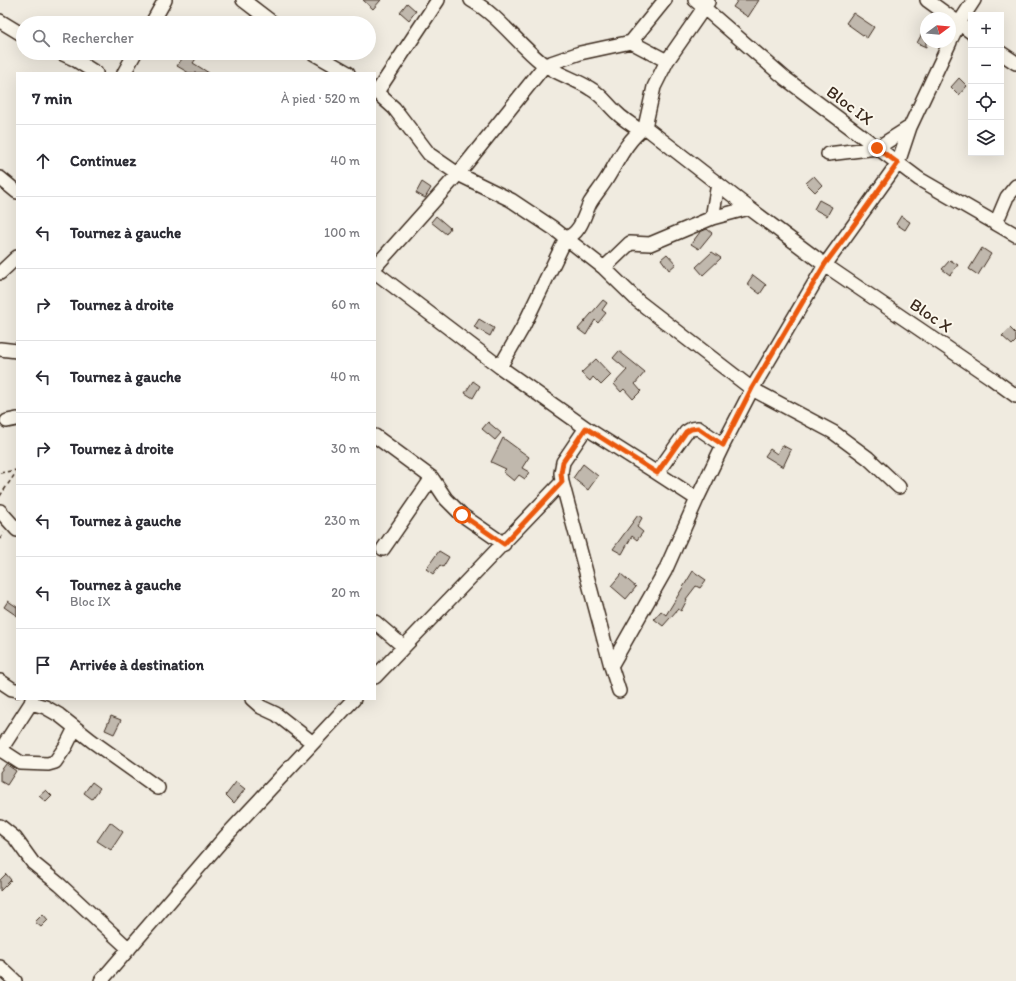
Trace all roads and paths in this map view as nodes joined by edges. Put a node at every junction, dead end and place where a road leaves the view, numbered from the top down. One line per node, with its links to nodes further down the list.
1 (165, 0): 9 (street)
2 (243, 0): 10 (street)
3 (438, 0): 28 (street)
4 (471, 0): 24 (street, Bloc X)
5 (665, 0): 16 (street)
6 (927, 0): 12 (street)
7 (974, 0): 12 (street)
8 (703, 3): 22 (street); 31 (street, Bloc IX)
9 (156, 16)
10 (264, 16)
11 (0, 21): 15 (street)
12 (959, 23): 13 (street); 14 (street)
13 (956, 29)
14 (968, 30)
15 (16, 31)
16 (631, 42): 22 (street); 24 (street)
17 (947, 48): 29 (street)
18 (1004, 55): 23 (street)
19 (76, 60): 25 (street)
20 (131, 60): 26 (street)
21 (326, 60): 27 (street)
22 (667, 61): 30 (street)
23 (1016, 63)
24 (545, 66): 30 (street, Bloc X); 34 (street)
25 (94, 72)
26 (125, 72)
27 (346, 72)
28 (376, 92): 34 (street)
29 (910, 127): 31 (street); 33 (street)
30 (642, 129): 36 (street, Bloc X); 43 (street)
31 (877, 148): 32 (street); 33 (street, Bloc IX)
32 (828, 154)
33 (898, 163): 41 (street, Bloc IX); 45 (street)
34 (458, 174): 43 (street); 46 (street)
35 (0, 178): 38 (street)
36 (718, 184): 39 (street, Bloc X); 40 (street)
37 (1016, 186): 41 (street)
38 (16, 191)
39 (749, 208): 40 (street); 45 (street, Bloc X)
40 (712, 218): 47 (street)
41 (996, 223): 42 (street, Bloc IX)
42 (1016, 235)
43 (566, 238): 47 (street); 52 (street)
44 (16, 258): 48 (street)
45 (825, 264): 53 (street); 54 (street, Bloc X)
46 (376, 266)
47 (604, 268): 53 (street)
48 (0, 273)
49 (376, 273): 52 (street)
50 (0, 350): 51 (street)
51 (16, 351)
52 (500, 367): 55 (street)
53 (752, 388): 57 (street); 64 (street)
54 (1016, 396)
55 (586, 428): 61 (street); 63 (street)
56 (376, 437): 62 (street)
57 (723, 445): 61 (street); 66 (street)
58 (16, 470): 60 (path)
59 (16, 472): 65 (path)
60 (0, 473)
61 (657, 473): 66 (street)
62 (432, 478): 69 (street); 70 (street)
63 (562, 482): 69 (street); 73 (street)
64 (899, 487)
65 (0, 496)
66 (697, 499): 73 (street)
67 (0, 511): 68 (street)
68 (16, 529)
69 (504, 544): 72 (street)
70 (383, 549)
71 (376, 623): 72 (street)
72 (404, 647): 74 (street)
73 (611, 666): 77 (street)
74 (376, 676)
75 (0, 681): 76 (street)
76 (16, 690)
77 (619, 691)
78 (253, 700): 82 (street)
79 (353, 700): 82 (street)
80 (32, 701): 81 (street); 83 (street)
81 (75, 728): 83 (street); 84 (street)
82 (313, 743): 86 (street)
83 (0, 751)
84 (158, 788)
85 (0, 826): 86 (street)
86 (130, 949): 89 (street)
87 (0, 967): 88 (street)
88 (15, 981)
89 (101, 981)

